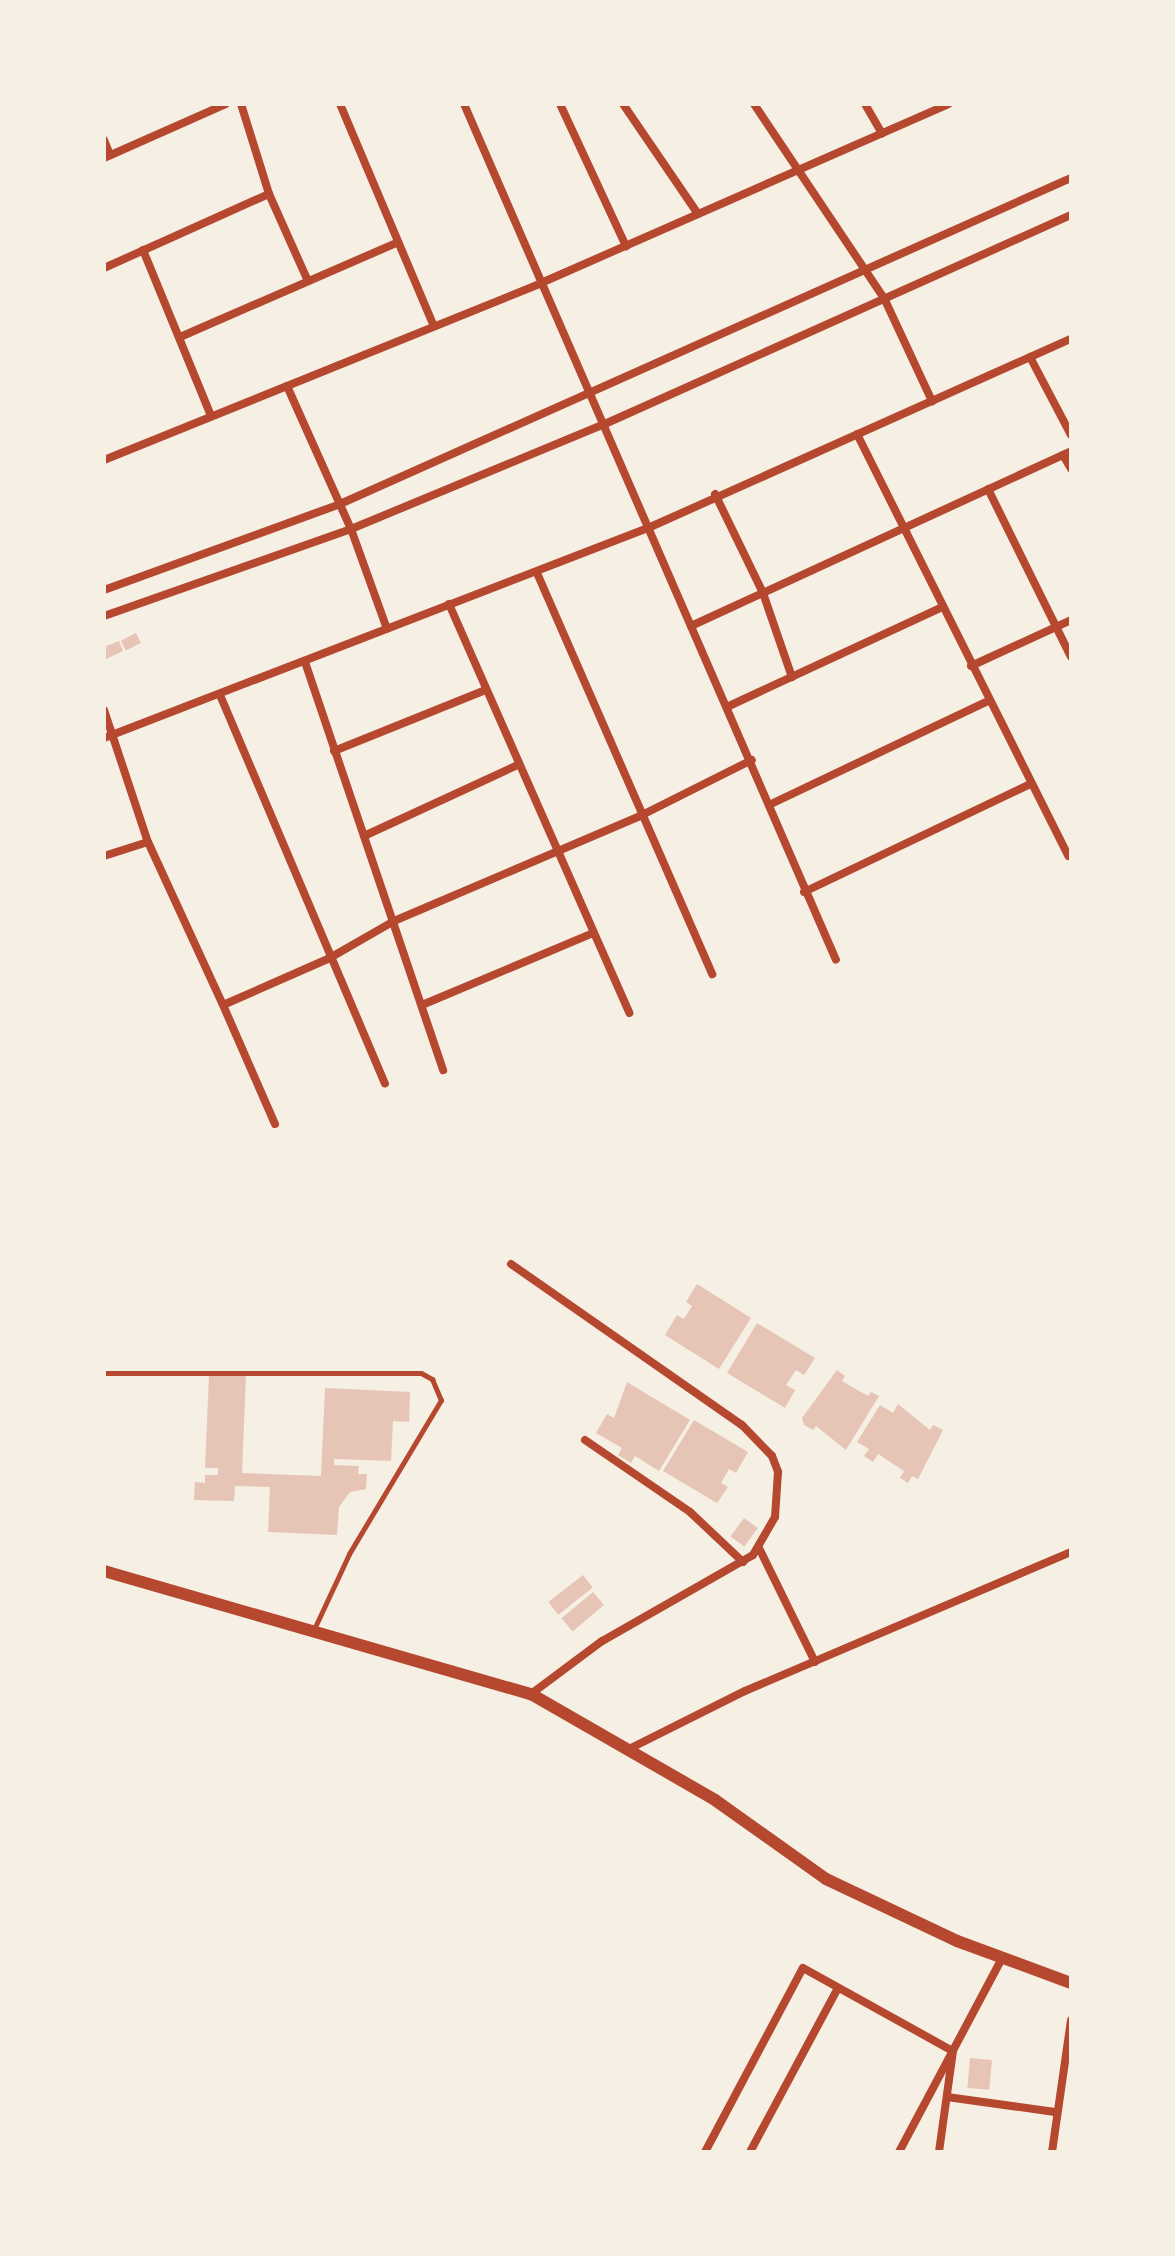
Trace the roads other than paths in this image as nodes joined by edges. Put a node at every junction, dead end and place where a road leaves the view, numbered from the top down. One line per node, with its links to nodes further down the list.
1 (226, 104): 13 (street)
2 (241, 104): 16 (street)
3 (340, 104): 19 (street)
4 (475, 104): 10 (street)
5 (560, 104): 20 (street)
6 (623, 104): 17 (street)
7 (754, 104): 14 (street)
8 (865, 104): 11 (street)
9 (948, 104): 11 (street)
10 (466, 107): 25 (street)
11 (882, 133): 14 (street)
12 (104, 140): 13 (street)
13 (107, 156)
14 (800, 169): 17 (street); 23 (street)
15 (1071, 178): 23 (street)
16 (269, 194): 21 (street); 24 (street)
17 (698, 214): 20 (street)
18 (1071, 215): 26 (street)
19 (398, 242): 24 (street); 27 (street)
20 (626, 246): 25 (street)
21 (143, 250): 22 (street); 28 (street)
22 (104, 268)
23 (865, 269): 26 (street); 32 (street)
24 (308, 281): 28 (street)
25 (541, 283): 27 (street); 32 (street)
26 (884, 298): 33 (street); 35 (street)
27 (434, 326): 31 (street)
28 (180, 337): 34 (street)
29 (1071, 339): 30 (street)
30 (1030, 357): 33 (street); 37 (street)
31 (287, 386): 34 (street); 43 (street)
32 (592, 392): 35 (street); 43 (street)
33 (932, 401): 36 (street)
34 (211, 416): 39 (street)
35 (607, 423): 44 (street); 45 (street)
36 (857, 434): 42 (street); 46 (street)
37 (1071, 435)
38 (1067, 453): 40 (street); 41 (street)
39 (104, 460)
40 (1071, 469)
41 (988, 489): 46 (street); 55 (street)
42 (715, 494): 44 (street); 49 (street)
43 (340, 504): 45 (street); 48 (street)
44 (648, 528): 47 (street); 54 (street)
45 (351, 529): 52 (street); 56 (street)
46 (904, 529): 49 (street); 51 (street)
47 (537, 573): 50 (street); 72 (street)
48 (104, 590)
49 (763, 593): 54 (street); 60 (street)
50 (449, 604): 56 (street); 61 (street)
51 (942, 607): 59 (street); 60 (street)
52 (104, 616)
53 (1071, 620): 55 (street)
54 (691, 626): 64 (street)
55 (1057, 628): 57 (street); 59 (street)
56 (387, 629): 58 (street)
57 (1071, 657)
58 (305, 662): 62 (street); 67 (street)
59 (971, 666): 63 (street)
60 (792, 677): 64 (street)
61 (486, 690): 67 (street); 69 (street)
62 (220, 695): 66 (street); 81 (street)
63 (988, 701): 70 (street); 71 (street)
64 (729, 706): 68 (street)
65 (104, 710): 66 (street)
66 (108, 736): 74 (street)
67 (334, 751): 73 (street)
68 (752, 760): 71 (street); 72 (street)
69 (518, 765): 73 (street); 75 (street)
70 (1030, 784): 77 (street); 78 (street)
71 (771, 804): 78 (street)
72 (640, 816): 75 (street); 83 (street)
73 (364, 836): 79 (street)
74 (148, 842): 76 (street); 84 (street)
75 (557, 849): 79 (street); 80 (street)
76 (104, 856)
77 (1068, 856)
78 (804, 892): 82 (street)
79 (394, 921): 81 (street); 85 (street)
80 (593, 933): 85 (street); 86 (street)
81 (328, 959): 84 (street); 88 (street)
82 (836, 960)
83 (712, 974)
84 (223, 1005): 89 (street)
85 (422, 1005): 87 (street)
86 (629, 1013)
87 (443, 1070)
88 (385, 1083)
89 (275, 1124)
90 (511, 1264): 93 (street)
91 (104, 1373): 97 (lane)
92 (585, 1440): 95 (street)
93 (759, 1548): 95 (street); 98 (street)
94 (1071, 1552): 98 (street)
95 (743, 1562): 99 (street)
96 (104, 1571): 97 (street)
97 (312, 1634): 99 (street)
98 (815, 1662): 100 (street)
99 (531, 1694): 100 (street)
100 (631, 1748): 101 (street)
101 (1002, 1958): 102 (street); 105 (street)
102 (1071, 1983)
103 (837, 1990): 105 (street); 108 (street); 109 (street)
104 (1071, 2020): 107 (street)
105 (953, 2051): 106 (street); 110 (street)
106 (947, 2097): 107 (street); 111 (street)
107 (1055, 2112): 112 (street)
108 (705, 2152)
109 (750, 2152)
110 (899, 2152)
111 (939, 2152)
112 (1052, 2152)

